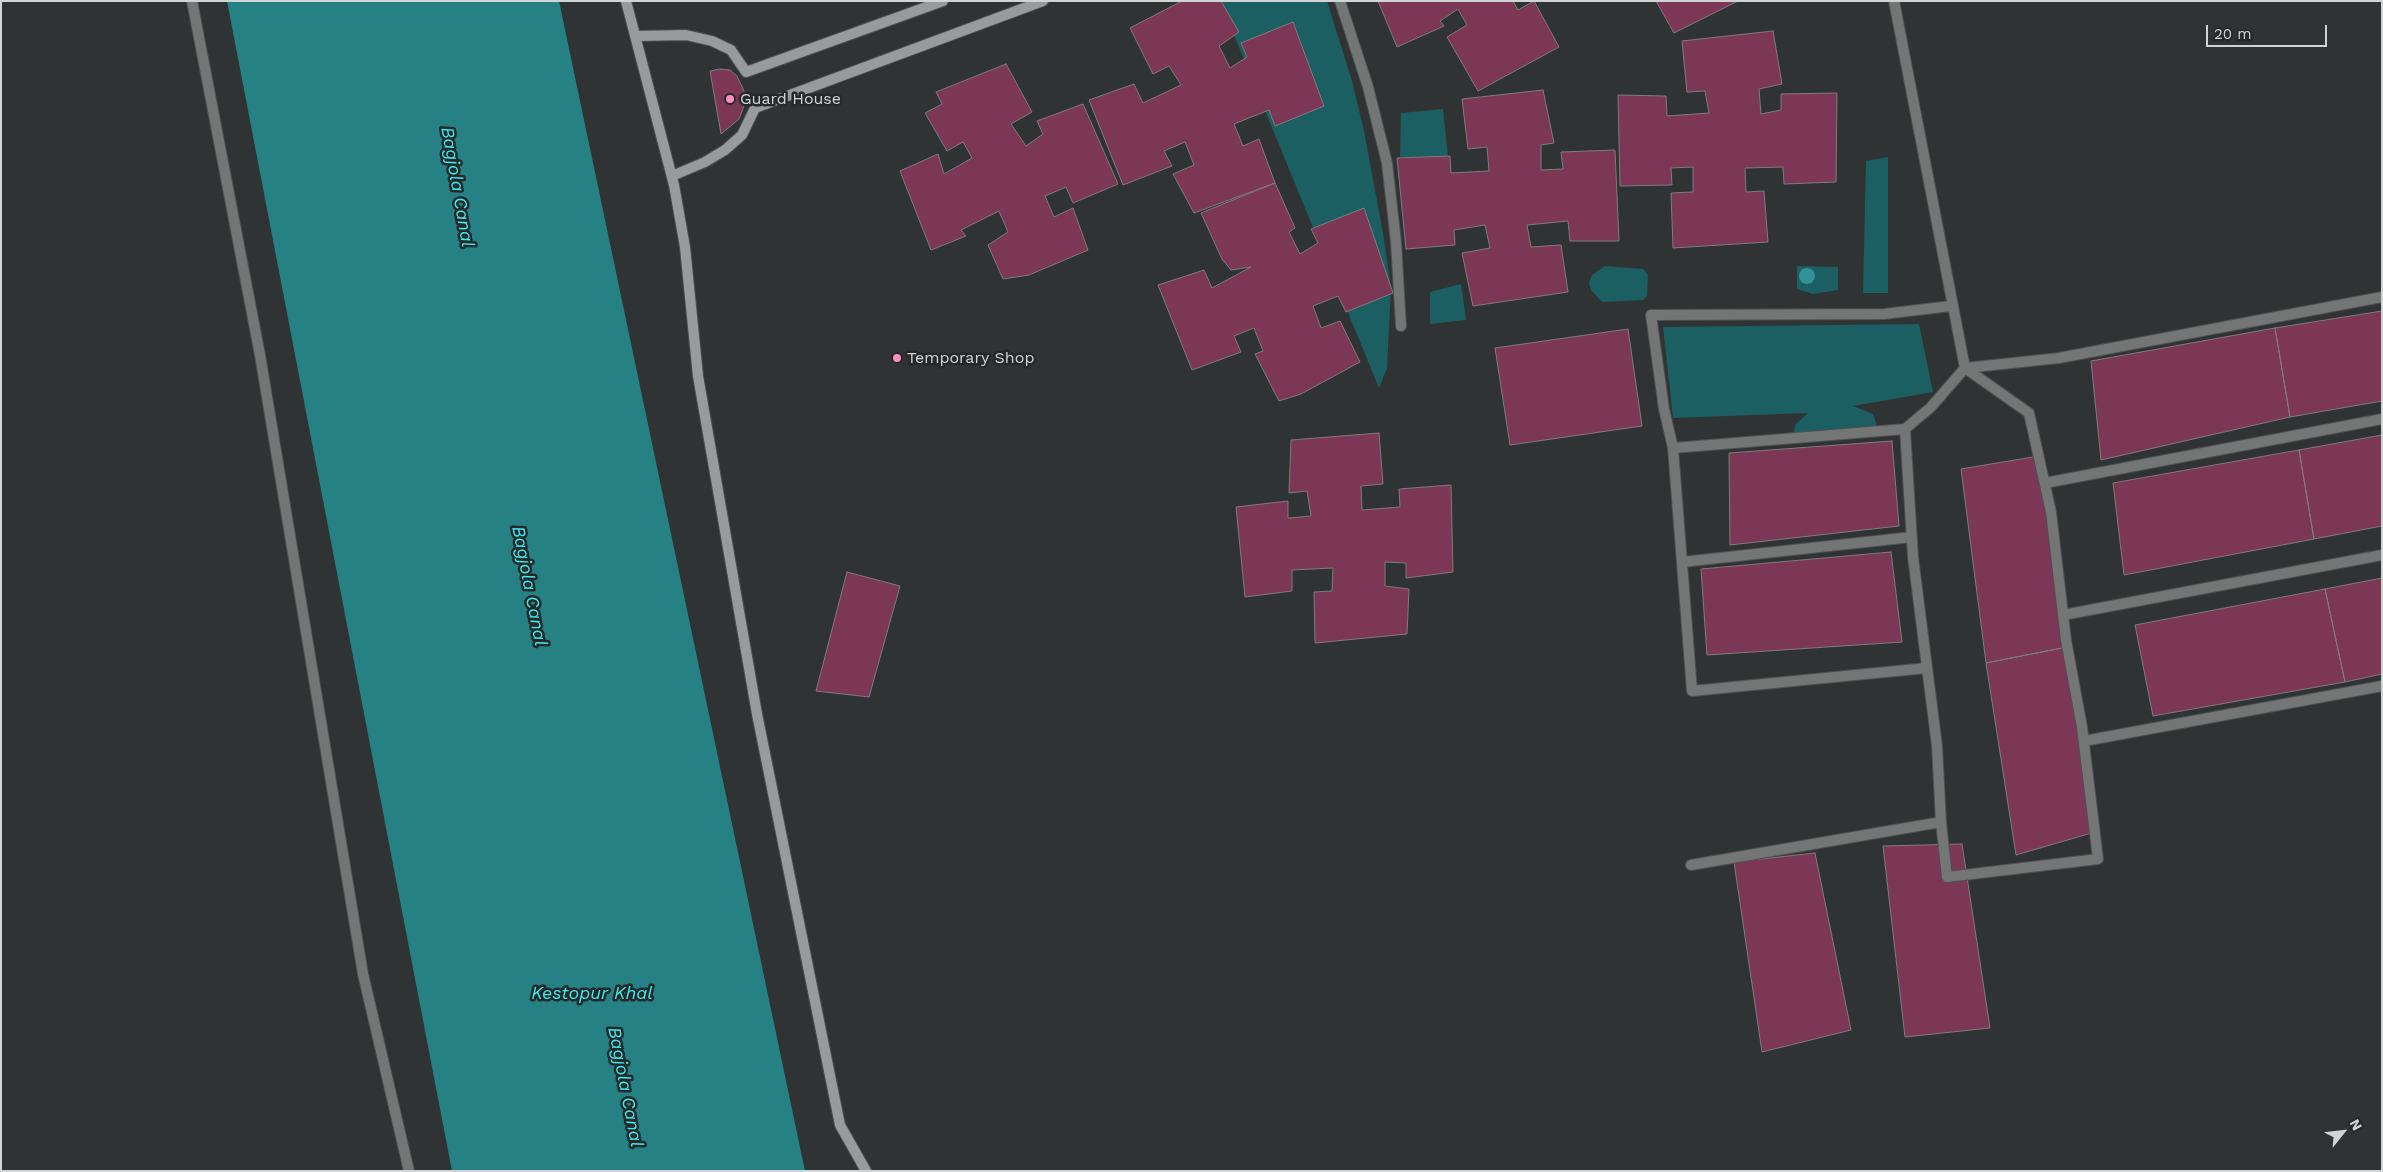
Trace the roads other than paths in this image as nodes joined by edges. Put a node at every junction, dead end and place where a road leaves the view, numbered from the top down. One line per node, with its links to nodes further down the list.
1 (192, 1): 26 (street)
2 (626, 1): 7 (street)
3 (943, 1): 7 (street)
4 (1043, 1): 8 (street)
5 (1340, 1): 11 (street)
6 (1894, 1): 10 (street)
7 (636, 36): 8 (street)
8 (672, 176): 27 (street)
9 (2382, 296): 12 (street)
10 (1951, 306): 12 (street); 15 (street)
11 (1401, 326)
12 (1965, 368): 14 (street); 16 (street)
13 (2382, 419): 16 (street)
14 (1905, 429): 15 (street); 17 (street)
15 (1673, 448): 19 (street)
16 (2045, 482): 20 (street)
17 (1912, 537): 19 (street); 21 (street)
18 (2382, 555): 20 (street)
19 (1682, 562): 21 (street)
20 (2063, 615): 23 (street)
21 (1927, 668): 24 (street)
22 (2382, 686): 23 (street)
23 (2084, 741): 24 (street)
24 (1941, 822): 25 (street)
25 (1692, 865)
26 (409, 1171)
27 (866, 1171)

